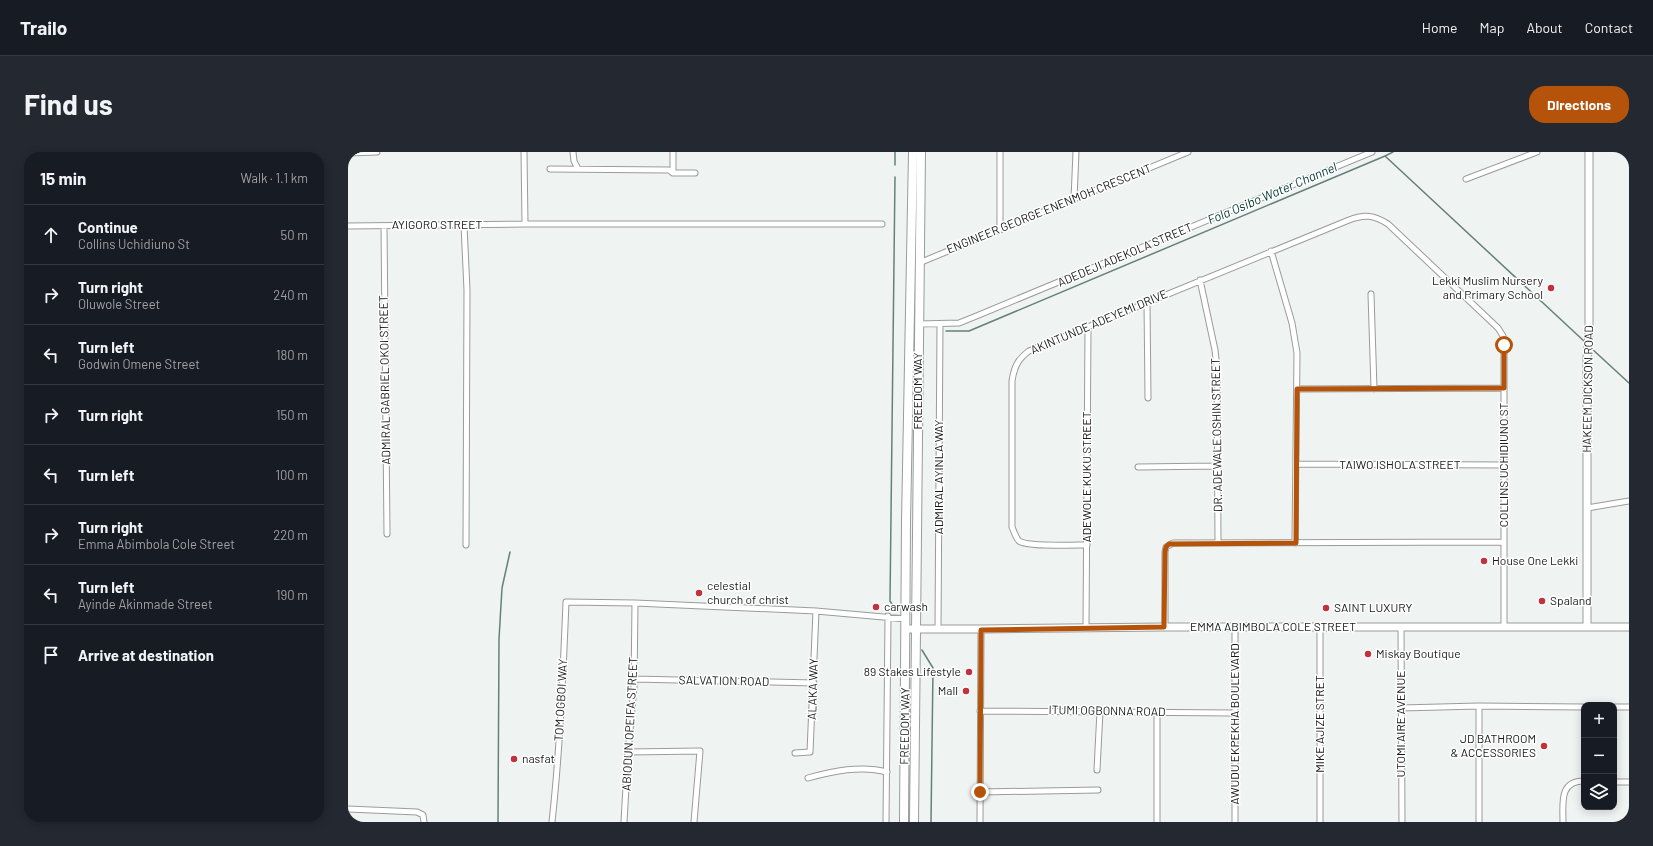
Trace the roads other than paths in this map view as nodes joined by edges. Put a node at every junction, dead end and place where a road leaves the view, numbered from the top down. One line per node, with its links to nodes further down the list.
1 (377, 152): 13 (street)
2 (524, 152): 21 (street)
3 (573, 152): 15 (street)
4 (673, 152): 16 (street)
5 (913, 152): 29 (main road, FREEDOM WAY)
6 (922, 152): 28 (main road, FREEDOM WAY)
7 (1000, 152): 26 (street)
8 (1076, 152): 19 (street)
9 (1188, 152): 19 (street, ENGINEER GEORGE ENENMOH CRESCENT)
10 (1372, 152): 34 (street, ADEDEJI ADEKOLA STREET)
11 (1537, 152): 18 (street)
12 (1589, 152): 45 (street, HAKEEM DICKSON ROAD)
13 (348, 153)
14 (550, 169): 15 (street)
15 (578, 169): 16 (street)
16 (673, 173): 17 (street)
17 (695, 173)
18 (1466, 179)
19 (1074, 199): 26 (street, ENGINEER GEORGE ENENMOH CRESCENT)
20 (1373, 216): 27 (street, AKINTUNDE ADEYEMI DRIVE); 36 (street, COLLINS UCHIDIUNO ST)
21 (525, 224): 22 (street, AYIGORO STREET); 23 (street, AYIGORO STREET)
22 (882, 224)
23 (464, 225): 25 (street, AYIGORO STREET); 50 (street)
24 (348, 226): 25 (street, AYIGORO STREET)
25 (384, 226): 46 (street, ADMIRAL GABRIEL OKOI STREET)
26 (1000, 230): 28 (street, ENGINEER GEORGE ENENMOH CRESCENT)
27 (1271, 251): 30 (street, AKINTUNDE ADEYEMI DRIVE); 37 (street)
28 (921, 262): 29 (street, ENGINEER GEORGE ENENMOH CRESCENT); 33 (main road, FREEDOM WAY)
29 (911, 267): 55 (main road, FREEDOM WAY)
30 (1200, 280): 32 (street, AKINTUNDE ADEYEMI DRIVE); 43 (street, DR. ADEWALE OSHIN STREET)
31 (1372, 294): 38 (street)
32 (1147, 302): 35 (street, AKINTUNDE ADEYEMI DRIVE); 39 (street)
33 (919, 324): 34 (street, ADEDEJI ADEKOLA STREET); 65 (main road, FREEDOM WAY)
34 (940, 324): 66 (street, ADMIRAL AYINLA WAY)
35 (1088, 327): 51 (street, ADEWOLE KUKU STREET); 51 (street, AKINTUNDE ADEYEMI DRIVE)
36 (1504, 388): 38 (street); 41 (street, COLLINS UCHIDIUNO ST)
37 (1297, 389): 38 (street); 40 (street)
38 (1374, 389)
39 (1148, 398)
40 (1296, 464): 41 (street, TAIWO ISHOLA STREET); 49 (street)
41 (1504, 465): 47 (street, COLLINS UCHIDIUNO ST)
42 (1138, 466): 43 (street)
43 (1217, 466): 48 (street, DR. ADEWALE OSHIN STREET)
44 (1629, 501): 45 (street)
45 (1587, 508): 56 (street, HAKEEM DICKSON ROAD)
46 (387, 534)
47 (1504, 542): 49 (street); 61 (street, COLLINS UCHIDIUNO ST)
48 (1218, 543): 49 (street); 57 (street)
49 (1296, 543)
50 (466, 545)
51 (1087, 545): 63 (street, ADEWOLE KUKU STREET)
52 (634, 603): 53 (street); 68 (street, ABIODUN OPEIFA STREET); 91 (street, TOM OGBOI WAY)
53 (816, 611): 54 (street); 69 (street, ALAKA WAY)
54 (888, 616): 55 (street); 82 (street)
55 (906, 618): 64 (main road, FREEDOM WAY)
56 (1587, 626): 61 (street, EMMA ABIMBOLA COLE STREET); 62 (street, EMMA ABIMBOLA COLE STREET)
57 (1164, 627): 58 (street, EMMA ABIMBOLA COLE STREET); 63 (street, EMMA ABIMBOLA COLE STREET)
58 (1235, 627): 59 (street, EMMA ABIMBOLA COLE STREET); 78 (street, AWUDU EKPEKHA BOULEVARD)
59 (1320, 627): 60 (street, EMMA ABIMBOLA COLE STREET); 100 (street, MIKE AJIZE STRET)
60 (1401, 627): 61 (street, EMMA ABIMBOLA COLE STREET); 74 (street, UTOMI AIRE AVENUE)
61 (1504, 627)
62 (1629, 627)
63 (1086, 628): 67 (street, EMMA ABIMBOLA COLE STREET)
64 (906, 629): 65 (street); 95 (main road, FREEDOM WAY)
65 (916, 630): 66 (street, EMMA ABIMBOLA COLE STREET); 96 (main road, FREEDOM WAY)
66 (938, 630): 67 (street, EMMA ABIMBOLA COLE STREET)
67 (981, 630): 75 (street)
68 (634, 678): 69 (street, SALVATION ROAD); 79 (street, ABIODUN OPEIFA STREET)
69 (814, 683): 80 (street, ALAKA WAY)
70 (1479, 706): 71 (street); 74 (street); 102 (street)
71 (1581, 707)
72 (1617, 707): 73 (street)
73 (1629, 707)
74 (1401, 708): 101 (street, UTOMI AIRE AVENUE)
75 (980, 711): 76 (street, ITUMI OGBONNA ROAD); 88 (street)
76 (1100, 711): 77 (street, ITUMI OGBONNA ROAD); 81 (street)
77 (1157, 712): 78 (street, ITUMI OGBONNA ROAD); 98 (street)
78 (1234, 713): 99 (street, AWUDU EKPEKHA BOULEVARD)
79 (628, 752): 92 (street, ABIODUN OPEIFA STREET); 93 (street)
80 (795, 753)
81 (1097, 770)
82 (887, 772): 83 (street); 94 (street)
83 (808, 778)
84 (1581, 781): 103 (street)
85 (1617, 782): 86 (street)
86 (1629, 782)
87 (1098, 790): 88 (street)
88 (980, 792): 97 (street)
89 (348, 809): 90 (street)
90 (424, 822)
91 (552, 822)
92 (624, 822)
93 (694, 822)
94 (886, 822)
95 (904, 822)
96 (914, 822)
97 (980, 822)
98 (1157, 822)
99 (1235, 822)
100 (1320, 822)
101 (1402, 822)
102 (1478, 822)
103 (1563, 822)

